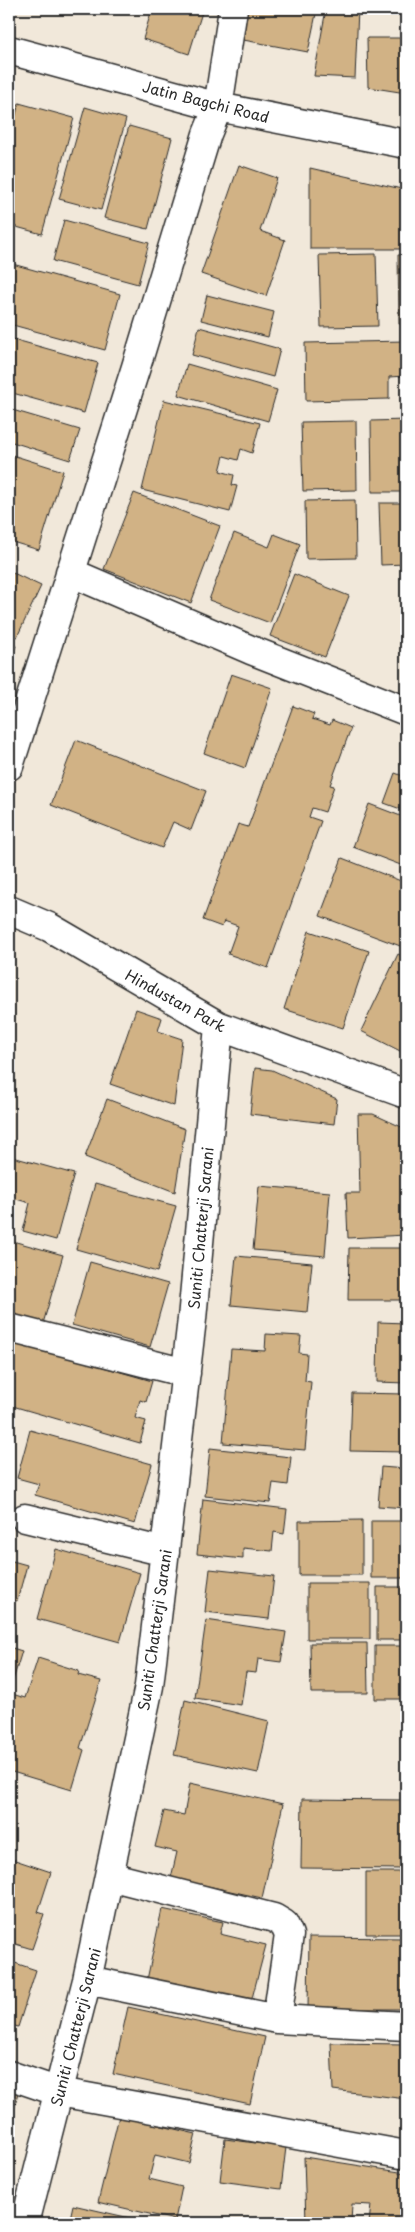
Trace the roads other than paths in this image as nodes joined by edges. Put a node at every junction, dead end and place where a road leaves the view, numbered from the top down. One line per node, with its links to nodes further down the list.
1 (232, 9): 3 (street)
2 (9, 50): 3 (street, Jatin Bagchi Road)
3 (218, 107): 4 (street, Jatin Bagchi Road); 5 (street)
4 (406, 144)
5 (70, 572): 6 (street); 7 (street)
6 (406, 711)
7 (9, 766)
8 (9, 910): 9 (street, Hindustan Park)
9 (219, 1026): 10 (street, Hindustan Park); 12 (street, Suniti Chatterji Sarani)
10 (406, 1094)
11 (9, 1328): 12 (street)
12 (186, 1373): 14 (street, Suniti Chatterji Sarani)
13 (25, 1518): 14 (street)
14 (165, 1552): 15 (street, Suniti Chatterji Sarani)
15 (109, 1876): 16 (street, Suniti Chatterji Sarani); 17 (street)
16 (87, 1980): 17 (street); 20 (street, Suniti Chatterji Sarani)
17 (278, 2019): 18 (street)
18 (406, 2026)
19 (9, 2075): 20 (street)
20 (59, 2092): 21 (street); 22 (street, Suniti Chatterji Sarani)
21 (406, 2155)
22 (25, 2223)

